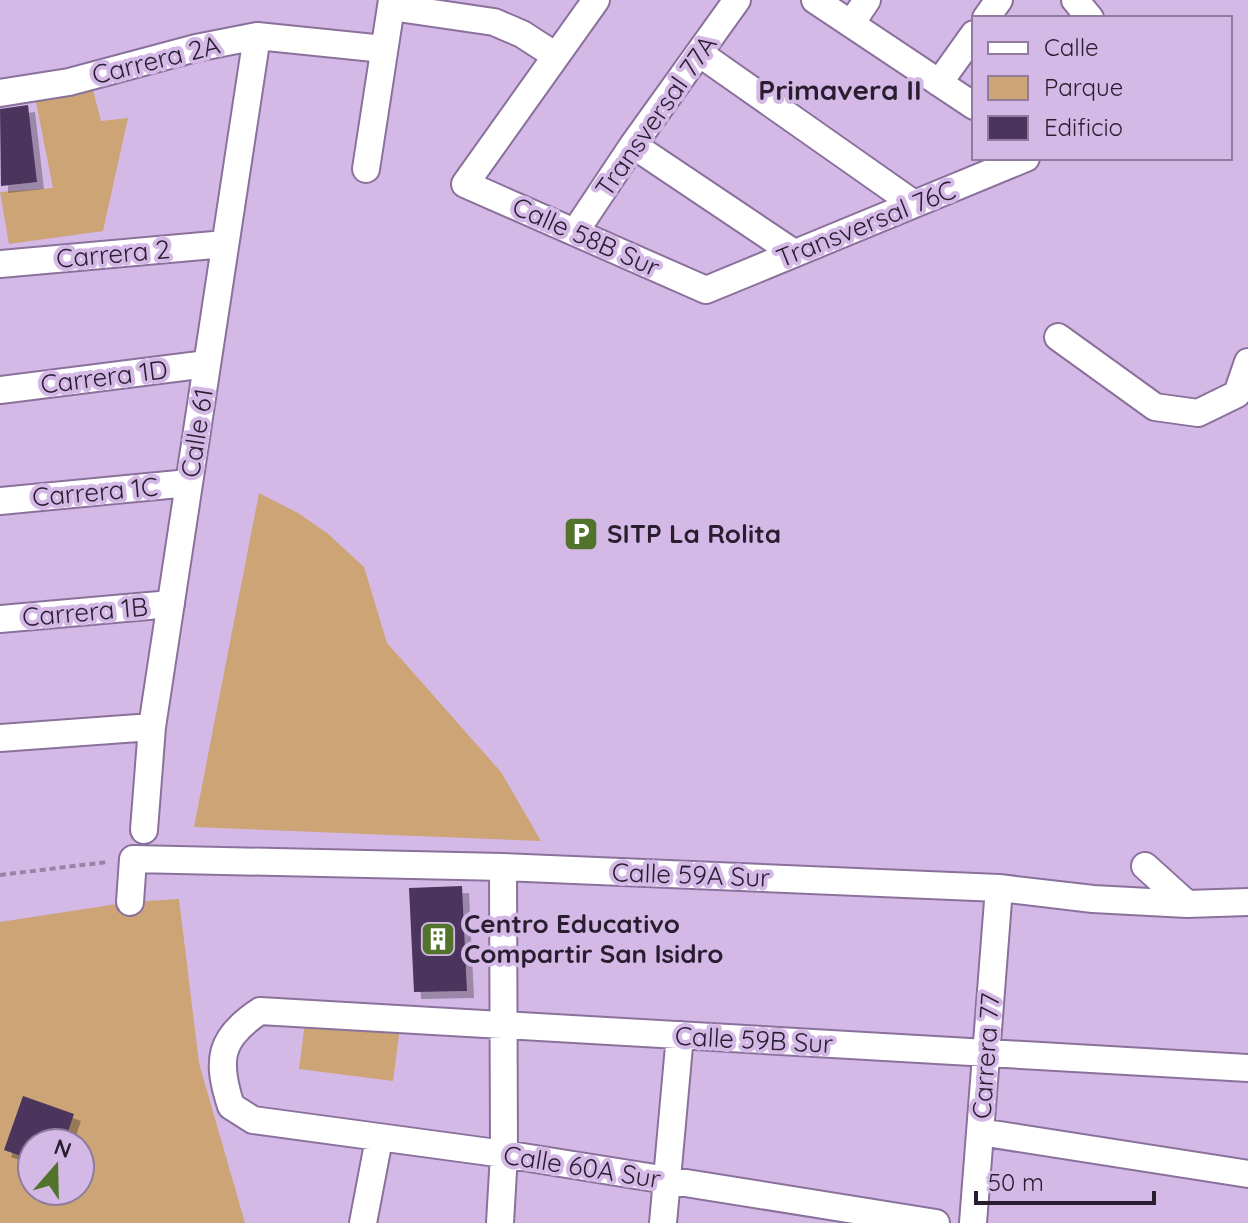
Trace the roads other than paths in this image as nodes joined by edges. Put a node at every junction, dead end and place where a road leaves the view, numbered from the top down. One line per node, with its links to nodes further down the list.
1 (596, 0): 13 (street)
2 (737, 0): 12 (street, Transversal 77A)
3 (815, 0): 8 (street)
4 (867, 0): 8 (street)
5 (1075, 0): 7 (street)
6 (391, 4): 11 (street); 13 (street)
7 (1088, 16)
8 (851, 24): 14 (street)
9 (257, 36): 11 (street, Carrera 2A); 15 (street, Carrera 2A); 22 (street, Calle 61)
10 (972, 37): 14 (street)
11 (384, 49): 19 (street)
12 (699, 53): 17 (street, Transversal 77A); 20 (street)
13 (556, 56): 21 (street, Calle 58B Sur)
14 (939, 83): 16 (street)
15 (0, 93)
16 (972, 105)
17 (633, 145): 21 (street, Transversal 77A); 23 (street)
18 (1021, 160): 20 (street, Transversal 76C)
19 (366, 169)
20 (914, 204): 23 (street, Transversal 76C)
21 (575, 232): 25 (street, Calle 58B Sur)
22 (225, 244): 24 (street, Carrera 2); 28 (street, Calle 61)
23 (794, 253): 25 (street, Transversal 76C)
24 (0, 264)
25 (706, 290)
26 (1058, 337): 27 (street)
27 (1248, 362)
28 (207, 364): 29 (street, Carrera 1D); 30 (street, Calle 61)
29 (0, 390)
30 (189, 483): 31 (street, Carrera 1C); 32 (street, Calle 61)
31 (0, 501)
32 (171, 604): 33 (street, Carrera 1B); 34 (street, Calle 61)
33 (0, 619)
34 (152, 727): 35 (street); 36 (street, Calle 61)
35 (0, 738)
36 (144, 830)
37 (1145, 866): 42 (street)
38 (503, 867): 39 (street, Calle 59A Sur); 40 (street, Calle 59A Sur); 43 (street)
39 (999, 888): 42 (street, Calle 59A Sur); 45 (street, Carrera 77)
40 (130, 902)
41 (1248, 902): 42 (street, Calle 59A Sur)
42 (1187, 904)
43 (504, 1025): 44 (street, Calle 59B Sur); 47 (street, Calle 59B Sur); 50 (street)
44 (680, 1035): 45 (street, Calle 59B Sur); 52 (street)
45 (986, 1053): 46 (street, Calle 59B Sur); 48 (street, Carrera 77)
46 (1248, 1068)
47 (231, 1106): 49 (street, Calle 60A Sur)
48 (980, 1132): 51 (street); 58 (street, Carrera 77)
49 (379, 1139): 50 (street, Calle 60A Sur); 54 (street)
50 (504, 1154): 52 (street, Calle 60A Sur); 55 (street)
51 (1248, 1174)
52 (666, 1180): 53 (street, Calle 60A Sur); 56 (street)
53 (819, 1214): 57 (street, Calle 60A Sur)
54 (363, 1223)
55 (500, 1223)
56 (663, 1223)
57 (936, 1223)
58 (973, 1223)

